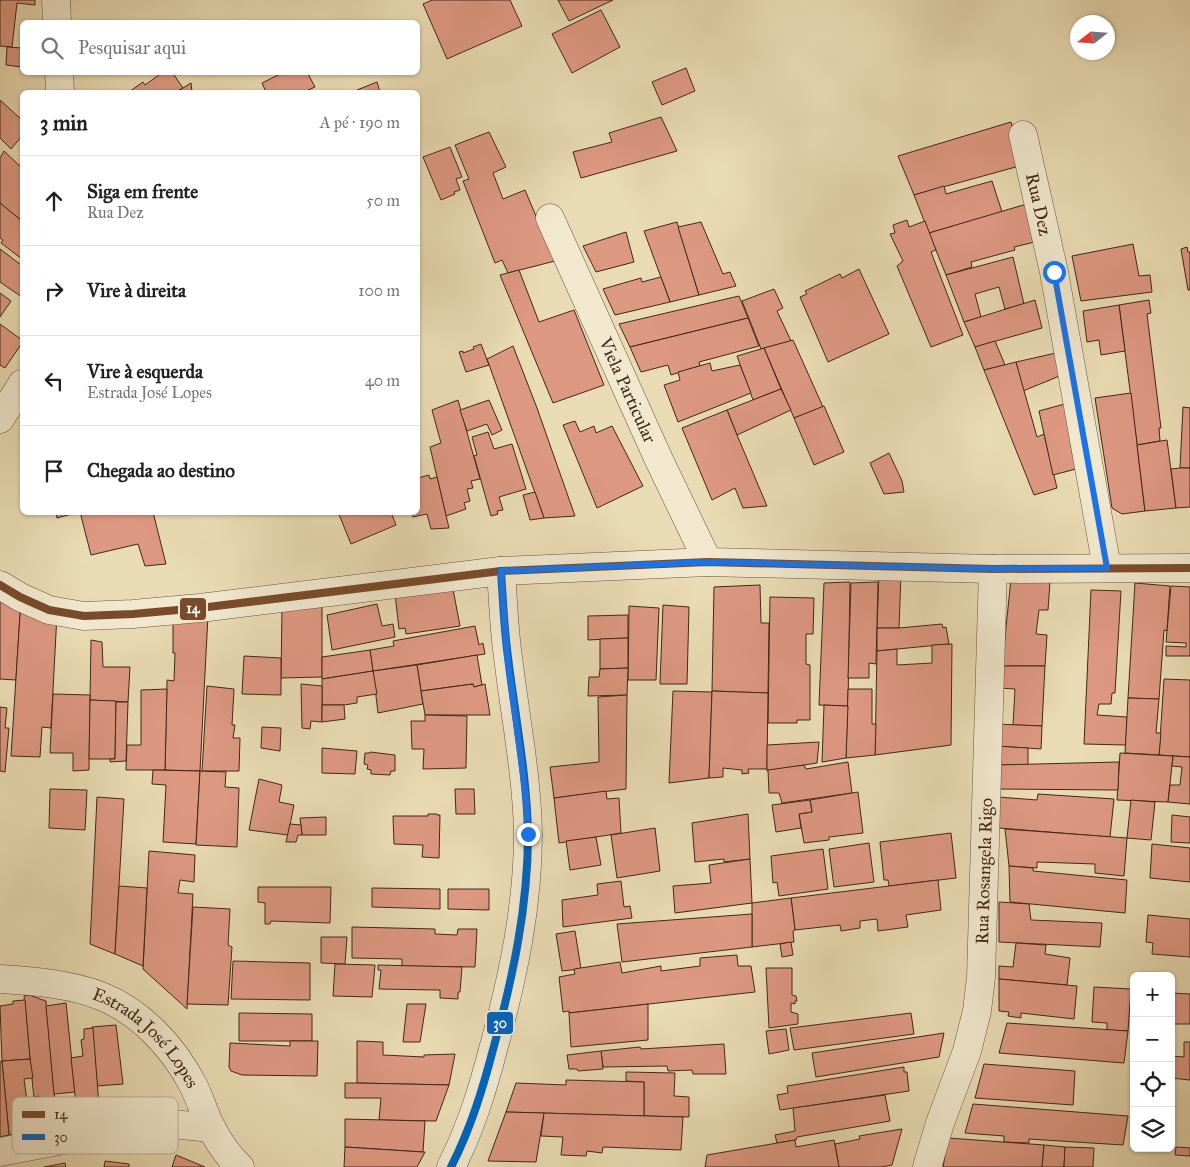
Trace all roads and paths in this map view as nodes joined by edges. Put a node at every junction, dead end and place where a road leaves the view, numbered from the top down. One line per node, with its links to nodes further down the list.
1 (56, 0): 2 (street)
2 (57, 20)
3 (59, 75): 4 (street)
4 (60, 90)
5 (1023, 135): 10 (street, Rua Dez)
6 (550, 218): 9 (street, Viela Particular)
7 (20, 387): 8 (street)
8 (0, 419)
9 (708, 562): 12 (street); 13 (street)
10 (1107, 568): 11 (street); 12 (street)
11 (1190, 568)
12 (993, 569): 20 (street, Rua Rosangela Rigo)
13 (501, 571): 14 (street); 19 (street)
14 (0, 585)
15 (0, 979): 17 (street, Estrada José Lopes)
16 (178, 1125): 17 (street)
17 (211, 1128): 18 (street, Estrada José Lopes)
18 (240, 1167)
19 (452, 1167)
20 (927, 1167)

